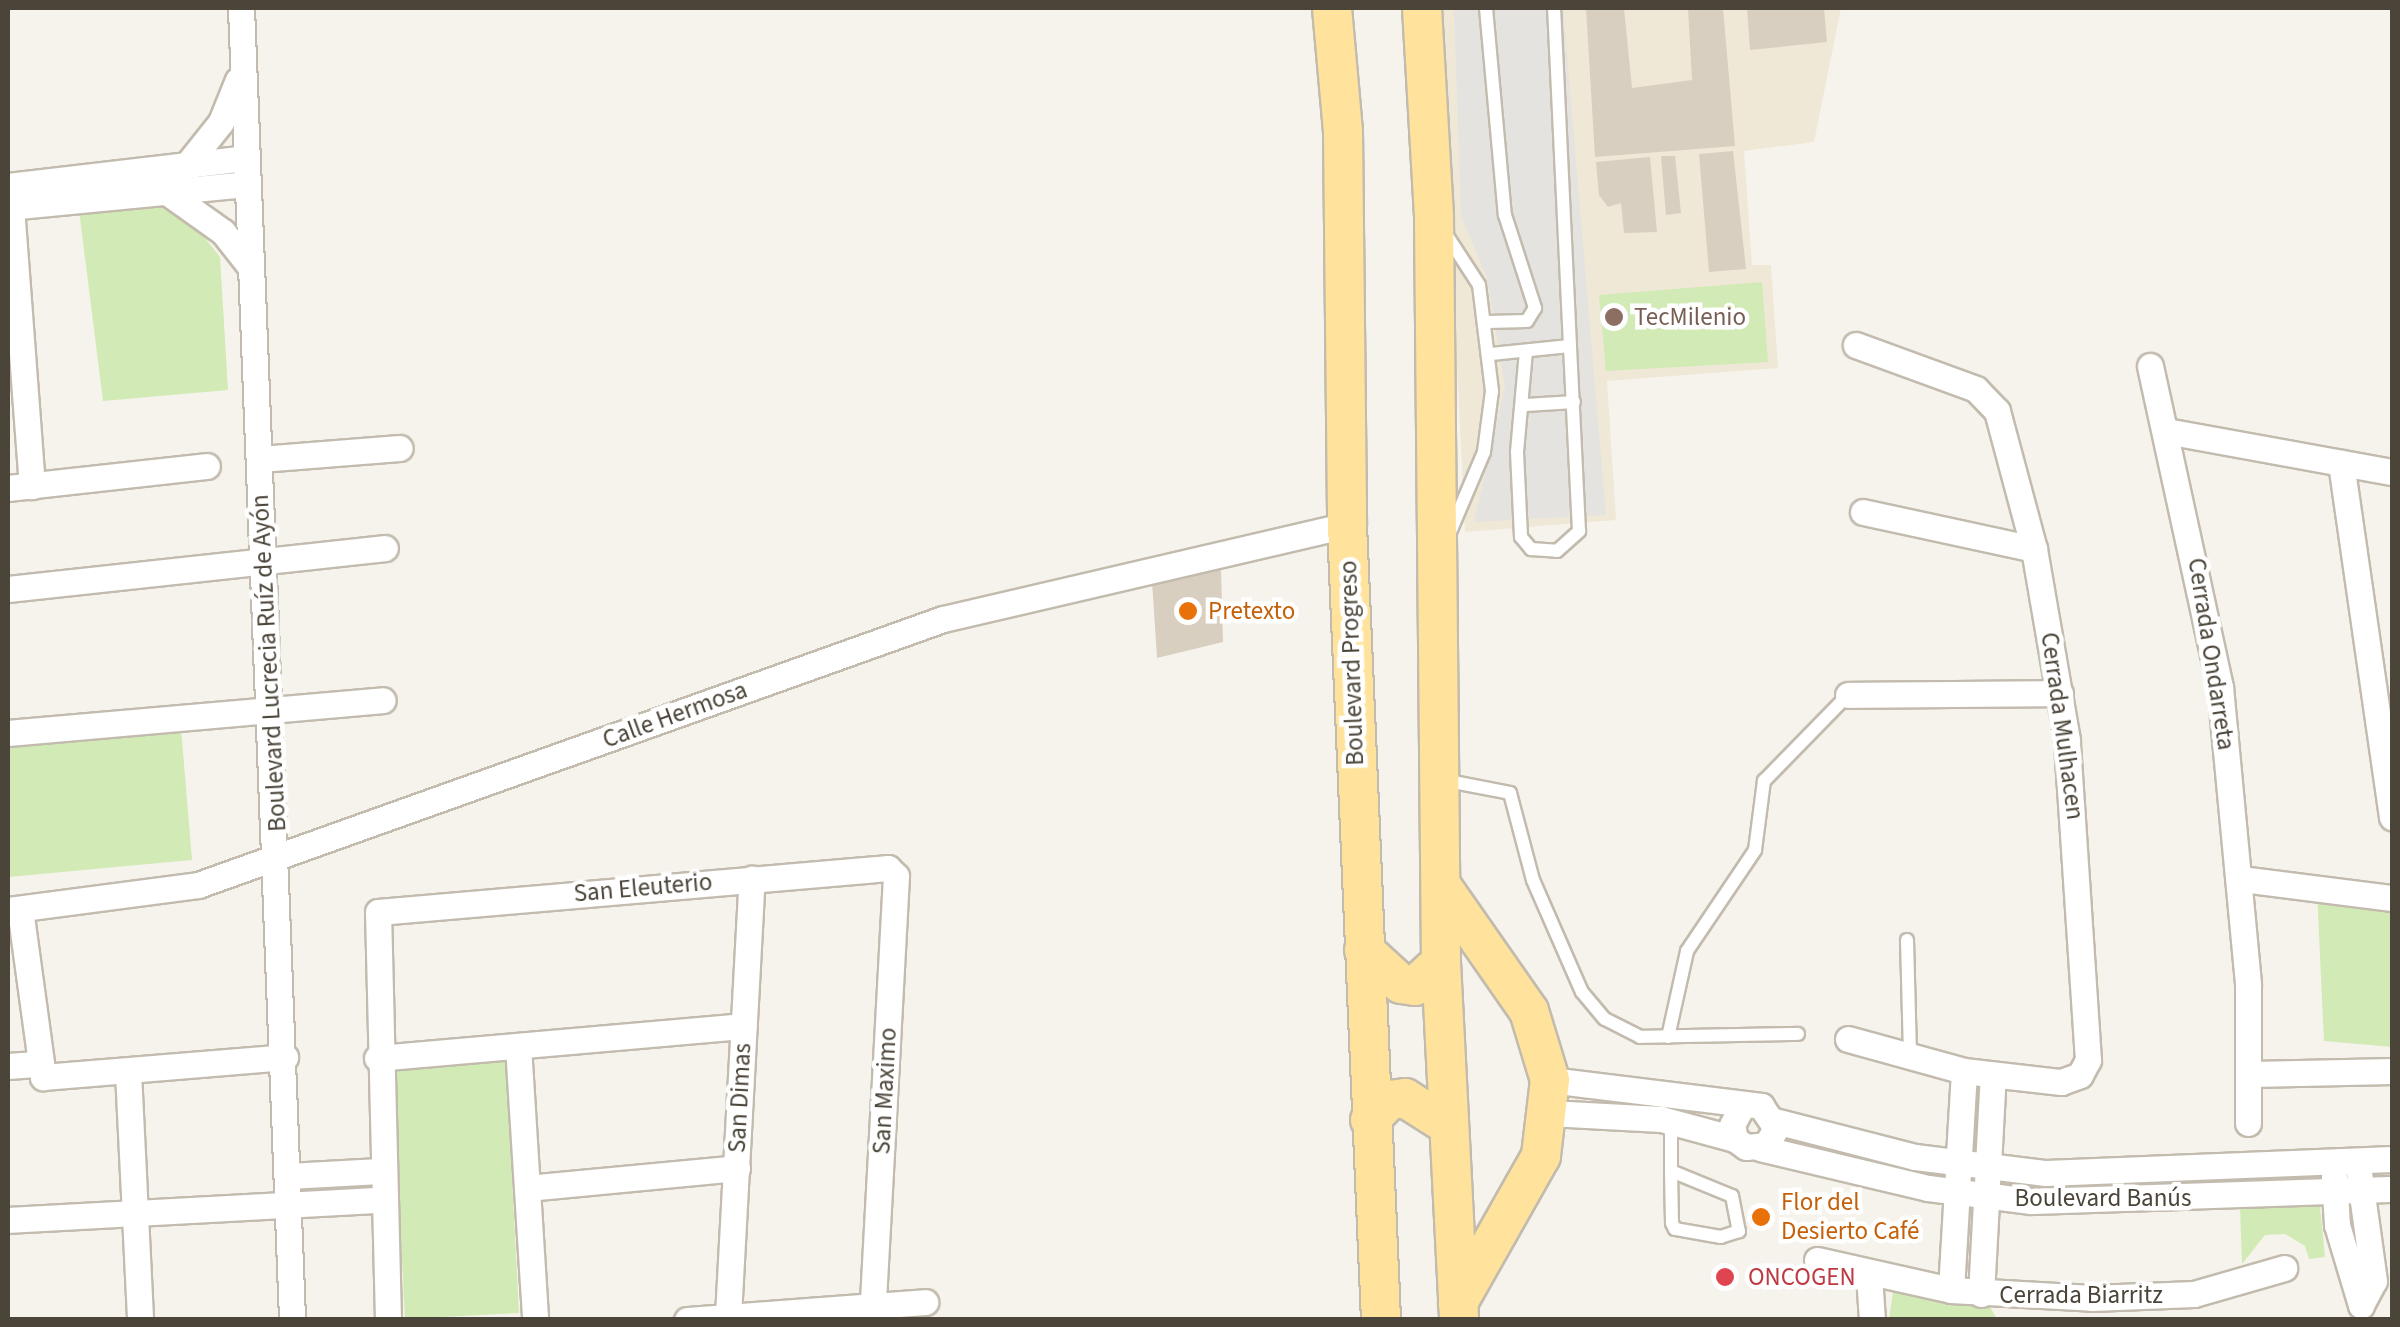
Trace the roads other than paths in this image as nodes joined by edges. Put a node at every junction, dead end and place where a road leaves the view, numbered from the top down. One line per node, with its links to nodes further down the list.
1 (241, 8): 6 (street, Boulevard Lucrecia Ruíz de Ayón)
2 (1332, 8): 30 (main road, Boulevard Progreso)
3 (1422, 8): 11 (main road)
4 (1486, 8): 13 (lane)
5 (1554, 8): 16 (lane)
6 (242, 70): 7 (street); 8 (street, Boulevard Lucrecia Ruíz de Ayón)
7 (186, 166): 8 (street); 9 (street)
8 (245, 171): 9 (street); 12 (street, Boulevard Lucrecia Ruíz de Ayón)
9 (154, 184): 10 (street); 12 (street)
10 (9, 200): 14 (street)
11 (1434, 220): 13 (lane); 33 (main road)
12 (250, 267): 24 (street, Boulevard Lucrecia Ruíz de Ayón)
13 (1487, 322): 18 (lane)
14 (14, 342): 28 (street)
15 (1856, 344): 32 (street, Cerrada Mulhacen)
16 (1570, 346): 17 (lane); 20 (lane)
17 (1526, 351): 18 (lane); 21 (lane)
18 (1491, 354): 33 (lane)
19 (2150, 366): 22 (street, Cerrada Ondarreta)
20 (1574, 402): 21 (lane); 21 (lane)
21 (1526, 405)
22 (2166, 431): 25 (street); 45 (street, Cerrada Ondarreta)
23 (400, 448): 24 (street)
24 (260, 460): 34 (street, Boulevard Lucrecia Ruíz de Ayón)
25 (2341, 463): 27 (street); 42 (street)
26 (207, 466): 28 (street)
27 (2392, 472)
28 (20, 487)
29 (1863, 512): 32 (street)
30 (1347, 525): 43 (street, Calle Hermosa); 51 (main road, Boulevard Progreso)
31 (385, 548): 34 (street)
32 (2034, 549): 36 (street, Cerrada Mulhacen)
33 (1439, 552): 41 (main road)
34 (263, 563): 35 (street); 39 (street, Boulevard Lucrecia Ruíz de Ayón)
35 (8, 589)
36 (2060, 693): 37 (street); 67 (street, Cerrada Mulhacen)
37 (1848, 695): 55 (lane)
38 (384, 700): 39 (street)
39 (271, 708): 40 (street); 43 (street, Boulevard Lucrecia Ruíz de Ayón)
40 (8, 733)
41 (1440, 780): 47 (main road); 55 (lane)
42 (2392, 817)
43 (278, 860): 49 (street, Calle Hermosa); 58 (street, Boulevard Lucrecia Ruíz de Ayón)
44 (896, 876): 46 (street, San Eleuterio); 101 (street, San Maximo)
45 (2241, 879): 48 (street); 66 (street, Cerrada Ondarreta)
46 (752, 880): 53 (street, San Dimas); 59 (street, San Eleuterio)
47 (1441, 885): 52 (main road); 68 (main road)
48 (2392, 898)
49 (14, 910): 64 (street)
50 (1907, 940): 60 (lane)
51 (1364, 950): 52 (main road); 70 (main road, Boulevard Progreso)
52 (1441, 962): 74 (main road)
53 (744, 1026): 57 (street); 80 (street, San Dimas)
54 (1798, 1034): 55 (lane)
55 (1668, 1038)
56 (1848, 1039): 60 (street)
57 (518, 1046): 59 (street); 85 (street)
58 (285, 1057): 65 (street); 84 (street, Boulevard Lucrecia Ruíz de Ayón)
59 (377, 1058): 83 (street)
60 (1910, 1058): 62 (street)
61 (8, 1066): 64 (street)
62 (1964, 1071): 67 (street); 79 (street)
63 (2392, 1071): 66 (street)
64 (43, 1072): 65 (street)
65 (128, 1072): 92 (street)
66 (2251, 1074): 73 (street, Cerrada Ondarreta)
67 (1993, 1076): 81 (street)
68 (1550, 1097): 69 (street); 71 (street); 102 (main road)
69 (1742, 1108): 72 (street); 75 (street)
70 (1370, 1120): 74 (main road); 110 (main road, Boulevard Progreso)
71 (1671, 1121): 75 (street); 82 (lane)
72 (1775, 1121): 76 (street); 79 (street, Boulevard Banús)
73 (2248, 1123)
74 (1446, 1124): 102 (main road)
75 (1735, 1139): 76 (street)
76 (1760, 1148): 88 (street, Boulevard Banús)
77 (2345, 1157): 78 (street, Boulevard Banús); 81 (street, Boulevard Banús); 86 (street)
78 (2392, 1159)
79 (1959, 1164): 81 (street, Boulevard Banús); 88 (street)
80 (736, 1168): 85 (street); 104 (street, San Dimas)
81 (1988, 1168): 89 (street)
82 (1671, 1170): 82 (lane)
83 (380, 1171): 84 (street); 90 (street)
84 (288, 1176): 91 (street, Boulevard Lucrecia Ruíz de Ayón)
85 (527, 1188): 108 (street)
86 (2348, 1189): 87 (street, Boulevard Banús); 89 (street, Boulevard Banús); 97 (street)
87 (2392, 1190)
88 (1957, 1193): 89 (street, Boulevard Banús); 98 (street)
89 (1986, 1197): 100 (street)
90 (382, 1200): 91 (street); 107 (street)
91 (289, 1206): 92 (street); 106 (street, Boulevard Lucrecia Ruíz de Ayón)
92 (136, 1213): 93 (street); 105 (street)
93 (8, 1220)
94 (1817, 1260): 96 (street, Cerrada Biarritz)
95 (2284, 1268): 100 (street, Cerrada Biarritz)
96 (1869, 1275): 98 (street, Cerrada Biarritz); 111 (street)
97 (2372, 1282): 103 (street)
98 (1951, 1290): 100 (street, Cerrada Biarritz)
99 (925, 1302): 101 (street)
100 (2001, 1303)
101 (873, 1306): 104 (street)
102 (1458, 1311)
103 (2362, 1312)
104 (728, 1316): 109 (street)
105 (140, 1320)
106 (292, 1320)
107 (388, 1320)
108 (535, 1320)
109 (687, 1320)
110 (1381, 1320)
111 (1872, 1320)

